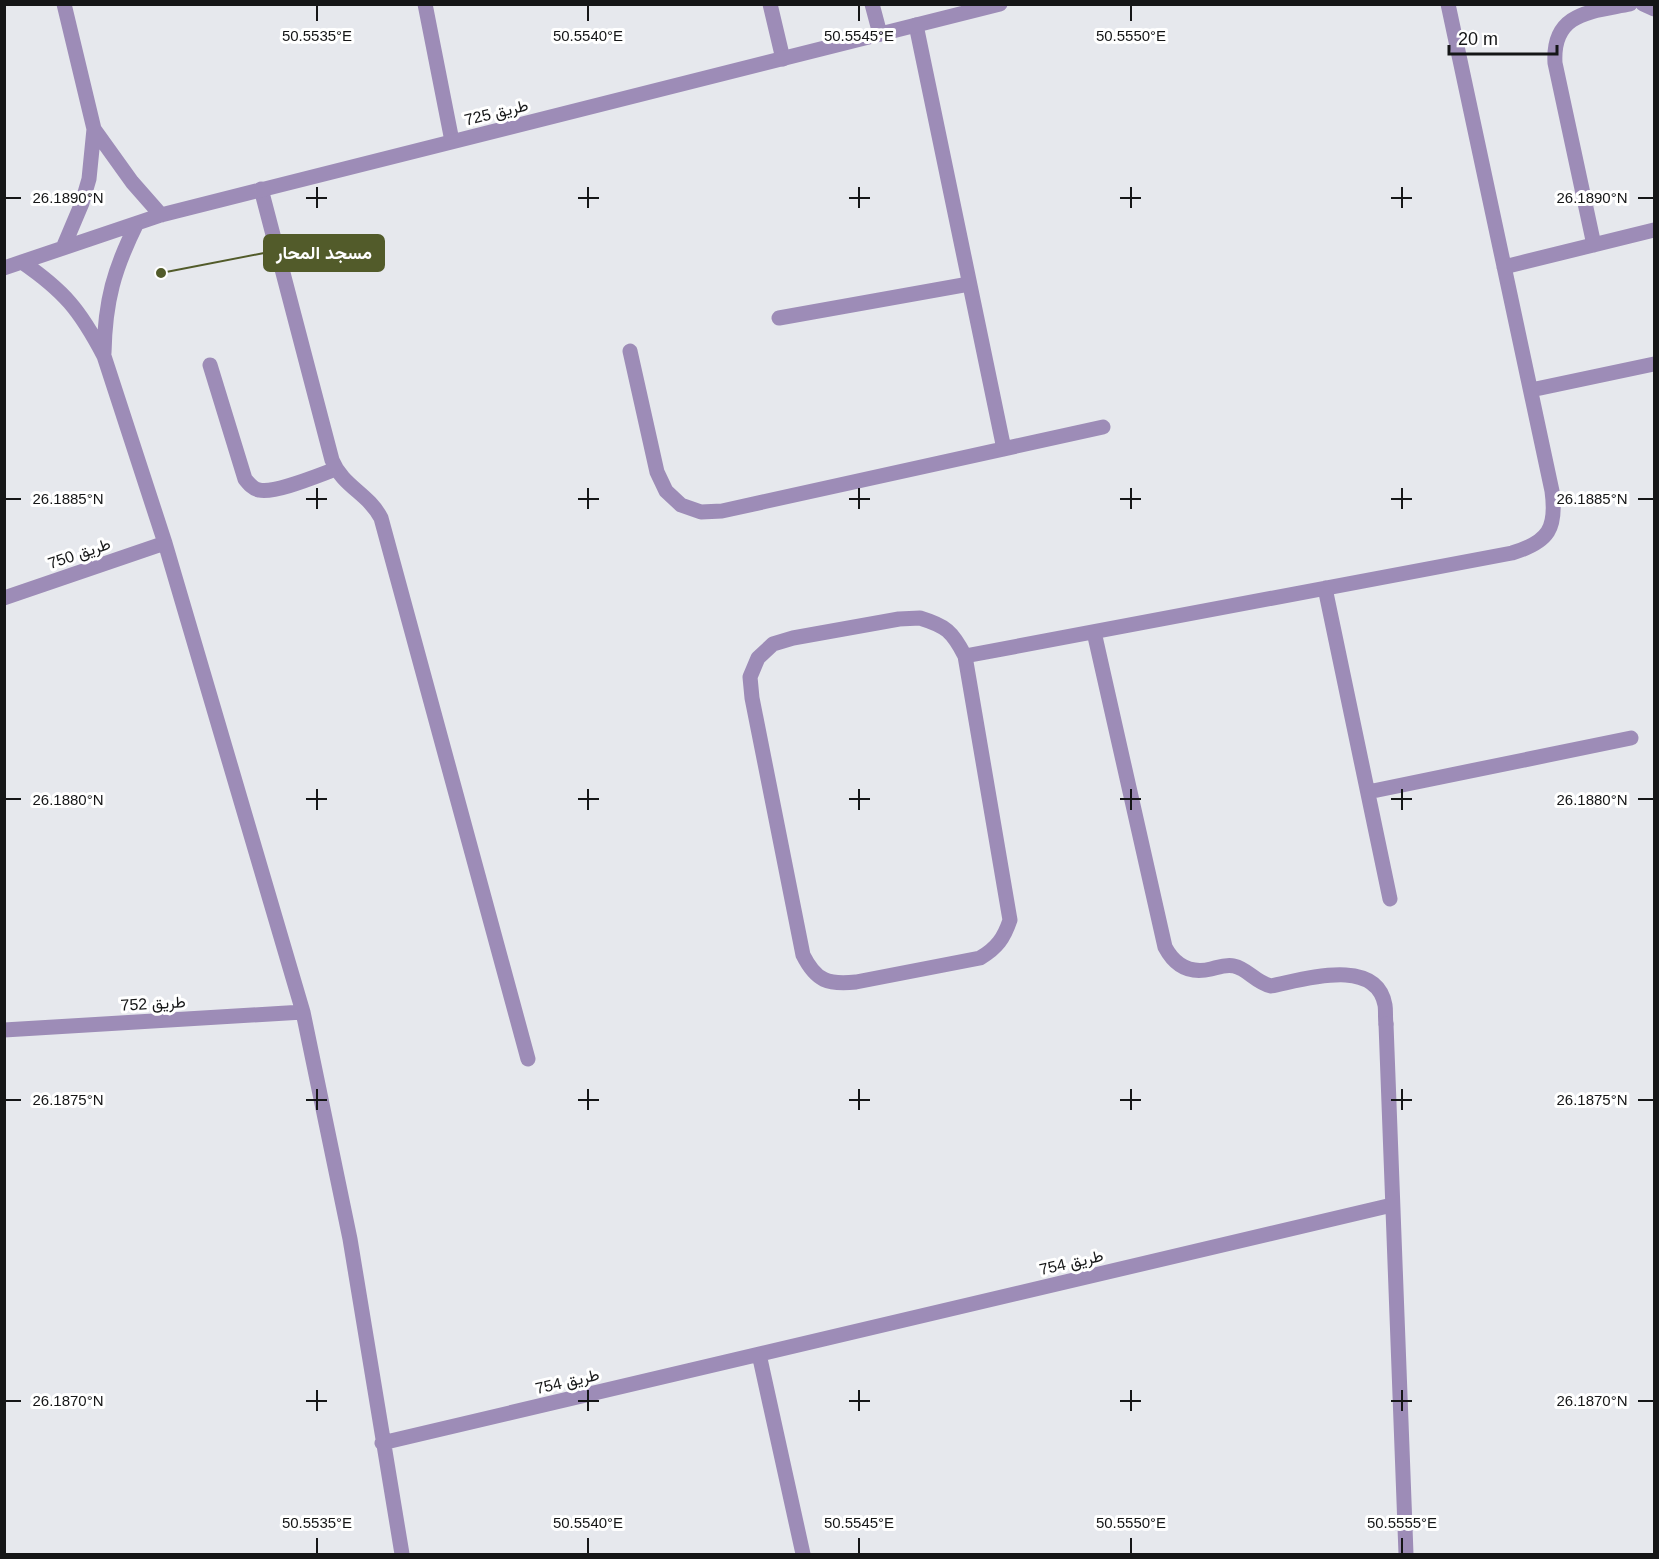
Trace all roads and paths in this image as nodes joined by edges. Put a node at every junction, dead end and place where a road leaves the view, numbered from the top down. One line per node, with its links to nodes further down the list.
1 (64, 4): 13 (street)
2 (425, 4): 14 (street)
3 (770, 4): 12 (street)
4 (872, 4): 11 (street)
5 (1000, 4): 10 (street, طريق 725)
6 (1449, 4): 22 (street)
7 (1630, 4): 19 (street)
8 (1643, 4): 9 (street)
9 (1654, 9)
10 (916, 25): 11 (street, طريق 725); 24 (street)
11 (880, 34): 12 (street, طريق 725)
12 (783, 59): 14 (street, طريق 725)
13 (94, 129): 16 (street); 20 (street)
14 (452, 141): 15 (street, طريق 725)
15 (261, 189): 16 (street, طريق 725); 33 (street)
16 (161, 215): 17 (street, طريق 725)
17 (137, 223): 20 (street, طريق 725); 27 (street)
18 (1654, 230): 19 (street)
19 (1594, 245): 22 (street)
20 (63, 248): 21 (street, طريق 725)
21 (22, 262): 23 (street, طريق 725); 27 (street)
22 (1504, 267): 30 (street)
23 (4, 268)
24 (969, 284): 25 (street); 32 (street)
25 (779, 318)
26 (630, 351): 32 (street)
27 (104, 356): 34 (street)
28 (1654, 363): 30 (street)
29 (210, 365): 33 (street)
30 (1531, 390): 35 (street)
31 (1103, 427): 32 (street)
32 (1004, 449)
33 (336, 469): 44 (street)
34 (165, 543): 36 (street, طريق 750); 42 (street)
35 (1325, 588): 37 (street); 40 (street)
36 (4, 598)
37 (1094, 632): 38 (street); 45 (street)
38 (965, 656): 38 (street)
39 (1631, 738): 40 (street)
40 (1368, 792): 41 (street)
41 (1390, 899)
42 (303, 1012): 43 (street, طريق 752); 47 (street)
43 (4, 1030)
44 (528, 1059)
45 (1392, 1205): 46 (street, طريق 754); 50 (street)
46 (759, 1354): 47 (street, طريق 754); 49 (street)
47 (382, 1443): 48 (street)
48 (402, 1554)
49 (803, 1554)
50 (1406, 1554)

